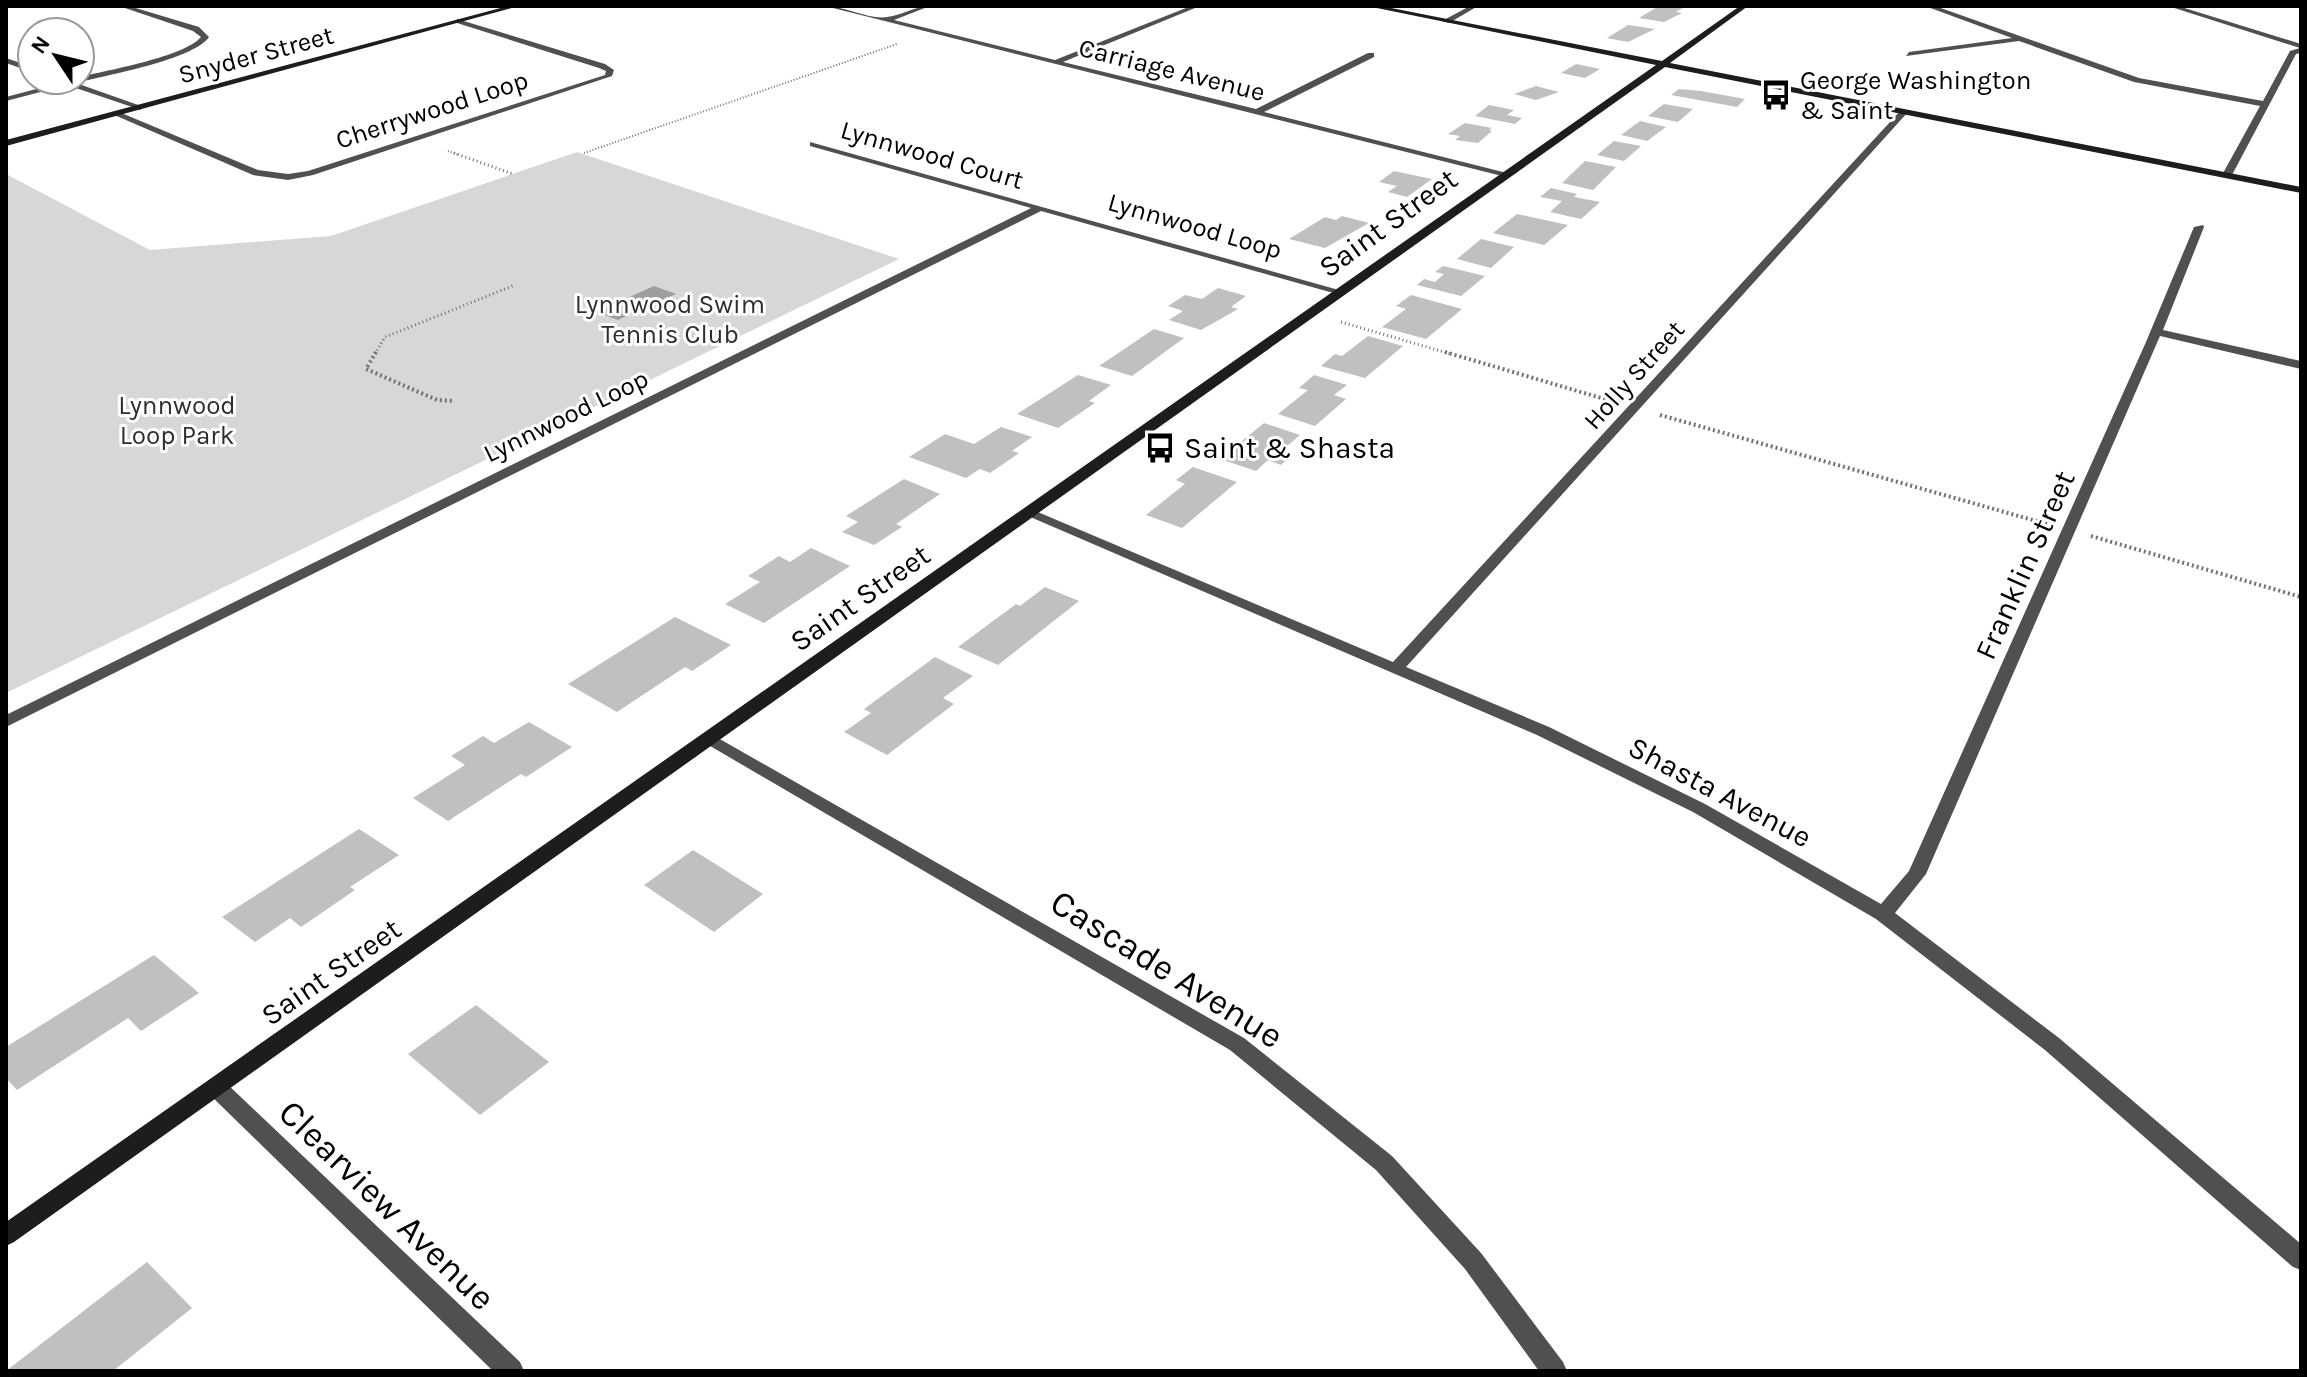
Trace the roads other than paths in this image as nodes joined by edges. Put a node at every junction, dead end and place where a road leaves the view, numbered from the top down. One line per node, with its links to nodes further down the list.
1 (122, 6): 22 (street)
2 (491, 6): 12 (street)
3 (516, 6): 12 (street, Snyder Street)
4 (828, 6): 13 (street, Carriage Avenue)
5 (927, 6): 13 (street)
6 (1197, 6): 20 (street)
7 (1370, 6): 15 (street)
8 (1475, 6): 15 (street)
9 (1745, 6): 21 (street, Saint Street)
10 (1928, 6): 16 (street)
11 (2171, 6): 17 (street)
12 (504, 9): 14 (street, Snyder Street)
13 (885, 20): 20 (street, Carriage Avenue)
14 (460, 21): 25 (street, Snyder Street); 28 (street, Cherrywood Loop)
15 (1446, 21): 21 (street)
16 (2021, 39): 18 (street); 24 (street)
17 (2301, 48): 24 (street)
18 (1909, 54)
19 (1371, 55): 26 (street)
20 (1056, 62): 26 (street, Carriage Avenue)
21 (1663, 64): 27 (street); 31 (street, Saint Street)
22 (96, 74)
23 (96, 93): 25 (street)
24 (2264, 104): 32 (street)
25 (138, 108): 28 (street, Snyder Street)
26 (1257, 112): 31 (street, Carriage Avenue)
27 (1904, 112): 32 (street); 40 (street, Holly Street)
28 (116, 114): 29 (street, Snyder Street)
29 (6, 143)
30 (813, 144): 34 (street, Lynnwood Court)
31 (1506, 174): 36 (street, Saint Street)
32 (2227, 175): 33 (street)
33 (2301, 190)
34 (1039, 208): 36 (street, Lynnwood Loop); 41 (street, Lynnwood Loop)
35 (2199, 227): 37 (street, Franklin Street)
36 (1341, 292): 39 (street, Saint Street)
37 (2156, 332): 38 (street); 43 (street, Franklin Street)
38 (2301, 365)
39 (1028, 513): 40 (street, Shasta Avenue); 42 (street, Saint Street)
40 (1396, 668): 43 (street, Shasta Avenue)
41 (6, 722)
42 (711, 739): 44 (street, Saint Street); 48 (street, Cascade Avenue)
43 (1883, 914): 46 (street, Shasta Avenue)
44 (216, 1087): 45 (street, Saint Street); 47 (street, Clearview Avenue)
45 (6, 1235)
46 (2301, 1259)
47 (511, 1371)
48 (1554, 1371)

